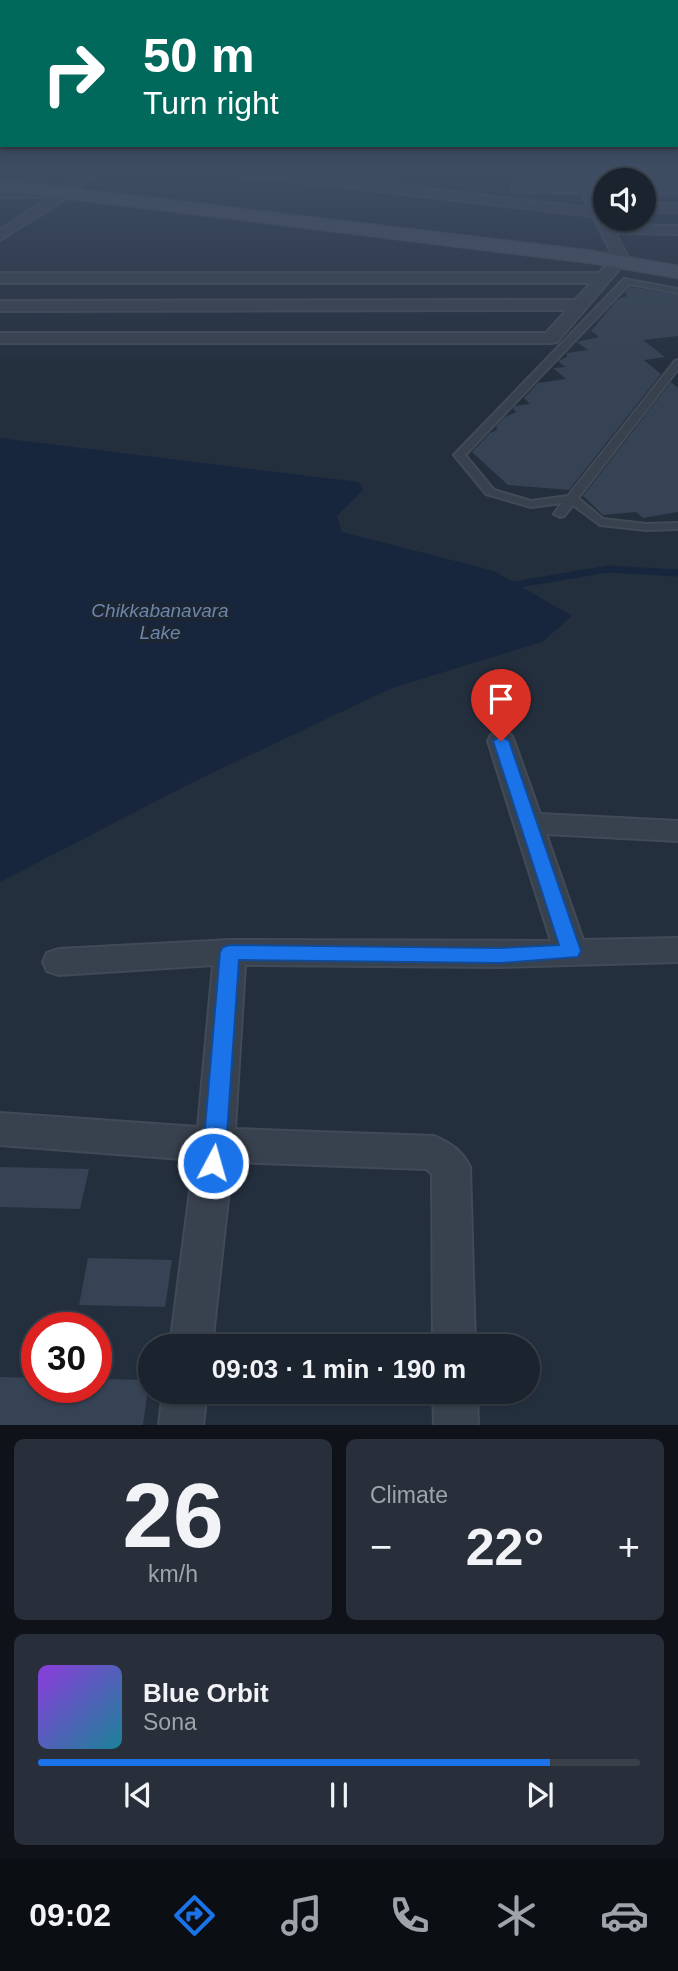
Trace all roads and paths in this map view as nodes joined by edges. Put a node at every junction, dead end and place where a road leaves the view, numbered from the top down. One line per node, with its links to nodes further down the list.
1 (424, 238): 3 (main road)
2 (611, 238): 3 (street)
3 (621, 262): 4 (main road); 6 (street)
4 (678, 272)
5 (0, 278): 6 (street)
6 (604, 278): 8 (street)
7 (678, 291): 12 (lane)
8 (580, 305): 9 (street); 10 (street)
9 (0, 306)
10 (0, 338)
11 (678, 363): 12 (lane)
12 (572, 499): 13 (lane); 14 (lane)
13 (560, 514)
14 (678, 526)
15 (501, 741): 16 (street)
16 (530, 824): 17 (street); 19 (street)
17 (678, 831)
18 (678, 950): 19 (street)
19 (571, 951): 20 (street)
20 (230, 952): 21 (street); 23 (street)
21 (59, 962)
22 (0, 1129): 23 (street)
23 (215, 1146): 24 (street); 25 (street)
24 (192, 1334)
25 (454, 1334)
26 (183, 1404): 28 (street)
27 (455, 1404): 29 (street)
28 (181, 1425)
29 (456, 1425)

